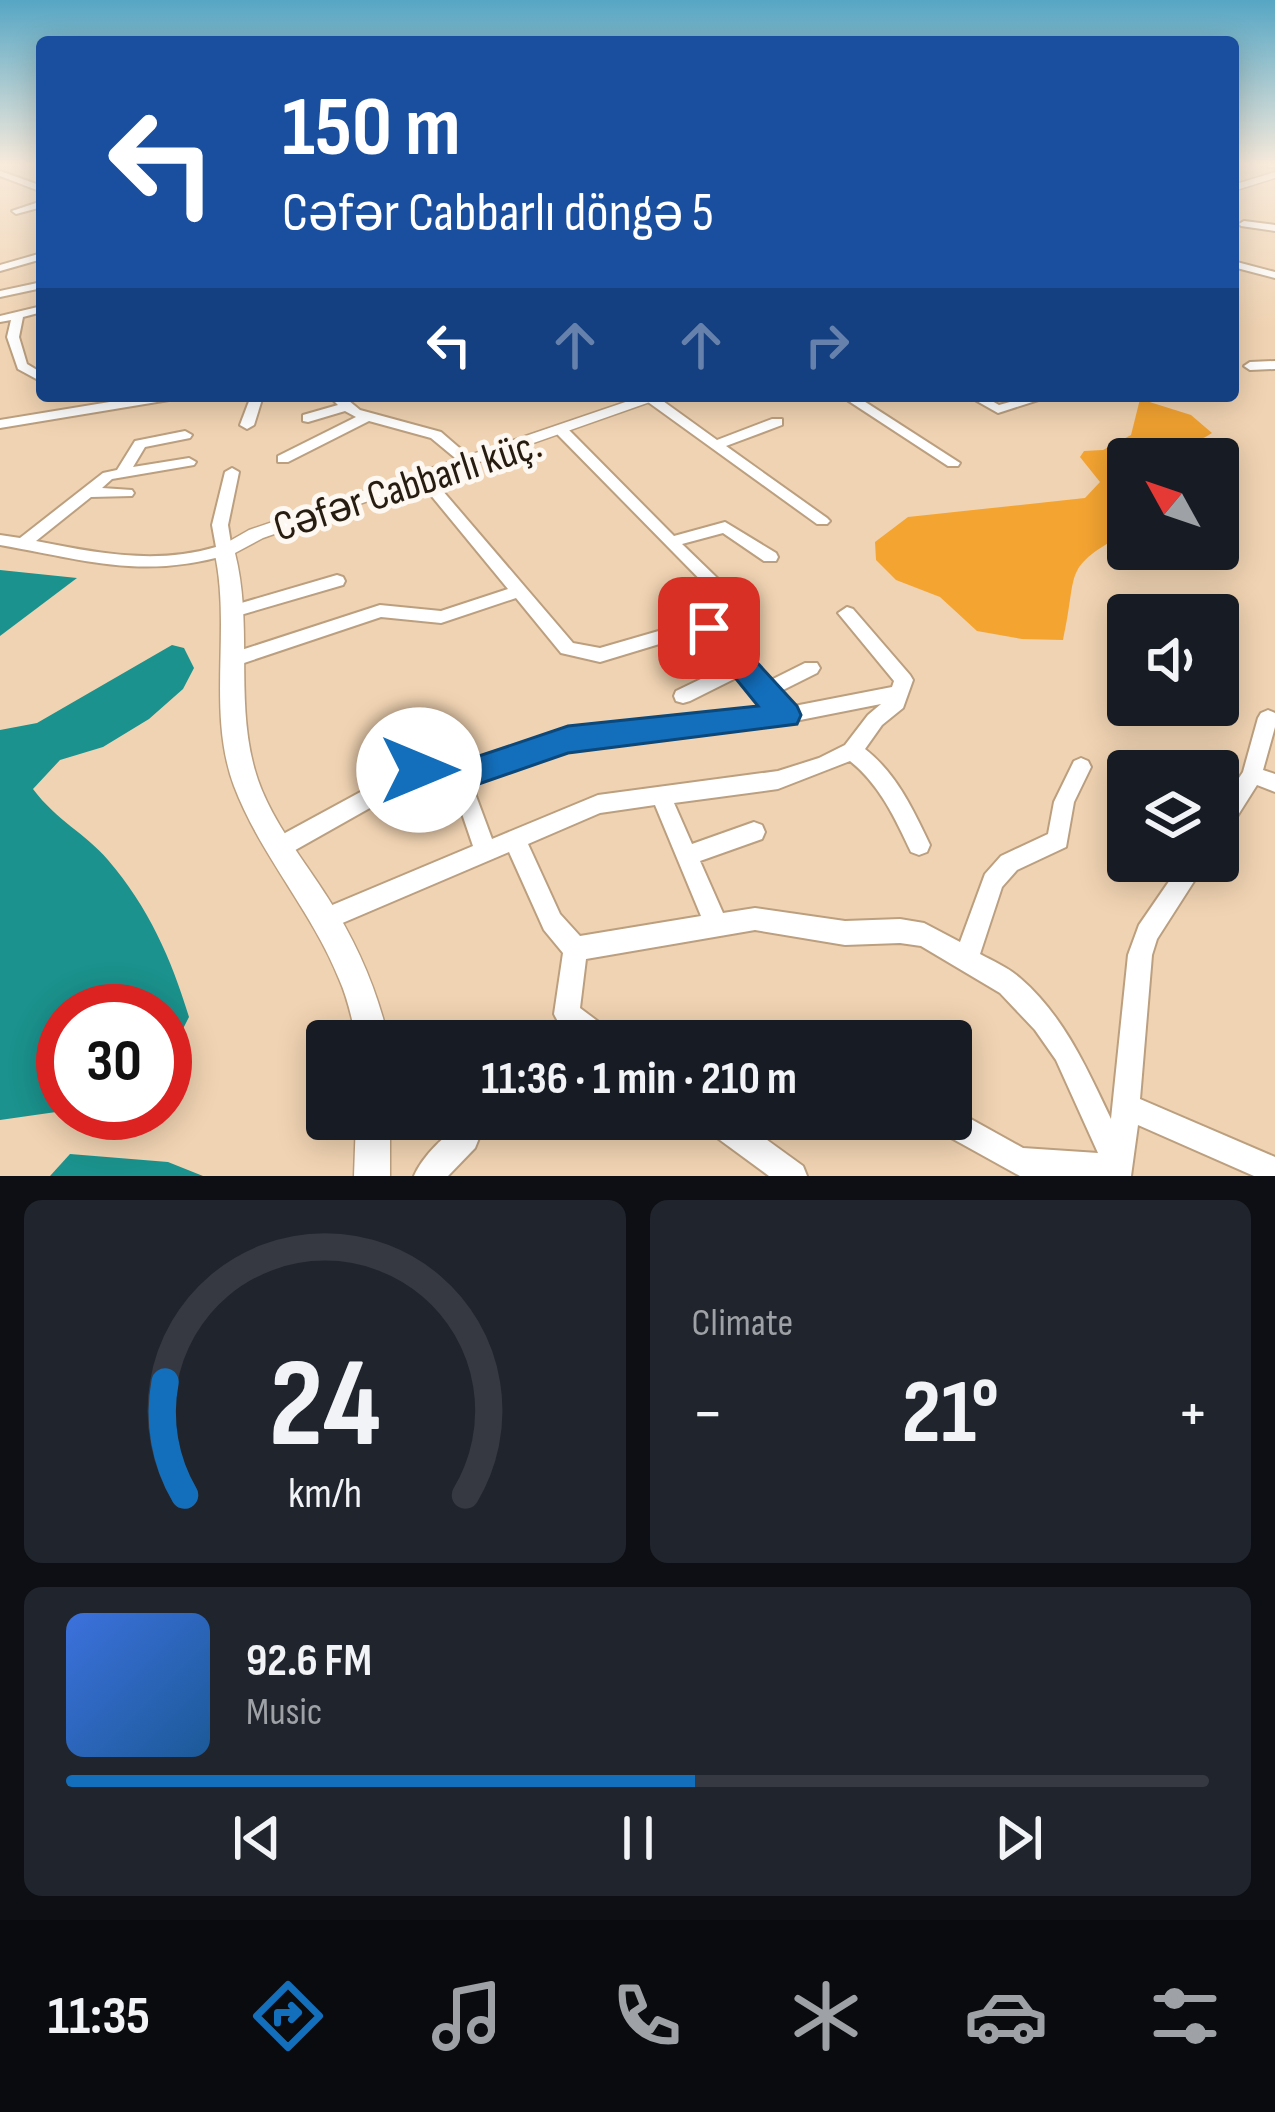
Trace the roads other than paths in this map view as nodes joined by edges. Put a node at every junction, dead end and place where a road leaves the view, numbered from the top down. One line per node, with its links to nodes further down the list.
1 (1244, 224): 2 (street)
2 (1275, 228)
3 (0, 256): 5 (street)
4 (36, 258): 5 (street)
5 (14, 264): 7 (street)
6 (1239, 267): 8 (street)
7 (0, 268)
8 (1275, 274)
9 (36, 286): 10 (street)
10 (0, 295)
11 (36, 310): 12 (street)
12 (18, 315): 13 (street); 16 (street)
13 (0, 319)
14 (1275, 365): 15 (street)
15 (1250, 366)
16 (36, 376)
17 (128, 402): 25 (street)
18 (254, 402): 31 (street)
19 (339, 402): 26 (street); 27 (street)
20 (645, 402): 32 (street, Cəfər Cabbarlı küç.)
21 (661, 402): 34 (street)
22 (856, 402): 37 (street)
23 (985, 402): 24 (street)
24 (1023, 402)
25 (107, 405): 29 (street); 30 (street)
26 (366, 417): 35 (street); 38 (street)
27 (308, 418)
28 (777, 422): 34 (street)
29 (0, 424)
30 (107, 424)
31 (247, 425)
32 (563, 432): 38 (street, Cəfər Cabbarlı küç.); 46 (street)
33 (185, 435): 39 (street)
34 (718, 444): 44 (street)
35 (283, 460)
36 (189, 462): 39 (street)
37 (953, 463)
38 (471, 464): 41 (street, Cəfər Cabbarlı küç.)
39 (124, 471): 42 (street)
40 (232, 472): 48 (street)
41 (425, 479): 48 (street, Cəfər Cabbarlı küç.); 51 (street)
42 (86, 492): 43 (street); 47 (street)
43 (127, 493)
44 (822, 521)
45 (0, 540): 47 (street)
46 (672, 542): 49 (street); 52 (street)
47 (23, 544): 48 (street)
48 (224, 550): 53 (street)
49 (770, 557)
50 (337, 581): 53 (street)
51 (516, 592): 55 (street); 56 (street)
52 (739, 609)
53 (237, 610): 55 (street)
54 (847, 613): 59 (street)
55 (232, 659): 73 (street)
56 (743, 667): 58 (street); 60 (street)
57 (812, 668): 58 (street)
58 (765, 691): 61 (street)
59 (902, 693): 61 (street); 63 (street)
60 (683, 695)
61 (785, 715): 65 (street)
62 (1268, 718): 66 (street)
63 (852, 751): 68 (street); 72 (street)
64 (1081, 766): 80 (street)
65 (463, 770): 73 (street); 74 (street)
66 (1252, 775): 67 (street); 69 (street)
67 (1275, 783)
68 (660, 794): 71 (street); 75 (street)
69 (1239, 795)
70 (754, 832): 75 (street)
71 (514, 838): 74 (street); 79 (street)
72 (919, 845)
73 (282, 846): 77 (street)
74 (485, 850): 77 (street)
75 (687, 856): 78 (street)
76 (1182, 882): 83 (street)
77 (326, 919): 81 (street)
78 (716, 924): 79 (street); 80 (street)
79 (575, 950): 82 (street)
80 (967, 956): 89 (street)
81 (367, 1020)
82 (575, 1020)
83 (1127, 1107): 88 (street); 89 (street)
84 (972, 1134): 89 (street)
85 (373, 1140): 90 (street)
86 (463, 1140): 91 (street)
87 (744, 1140): 92 (street)
88 (1275, 1171)
89 (1120, 1173)
90 (372, 1176)
91 (428, 1176)
92 (794, 1176)

